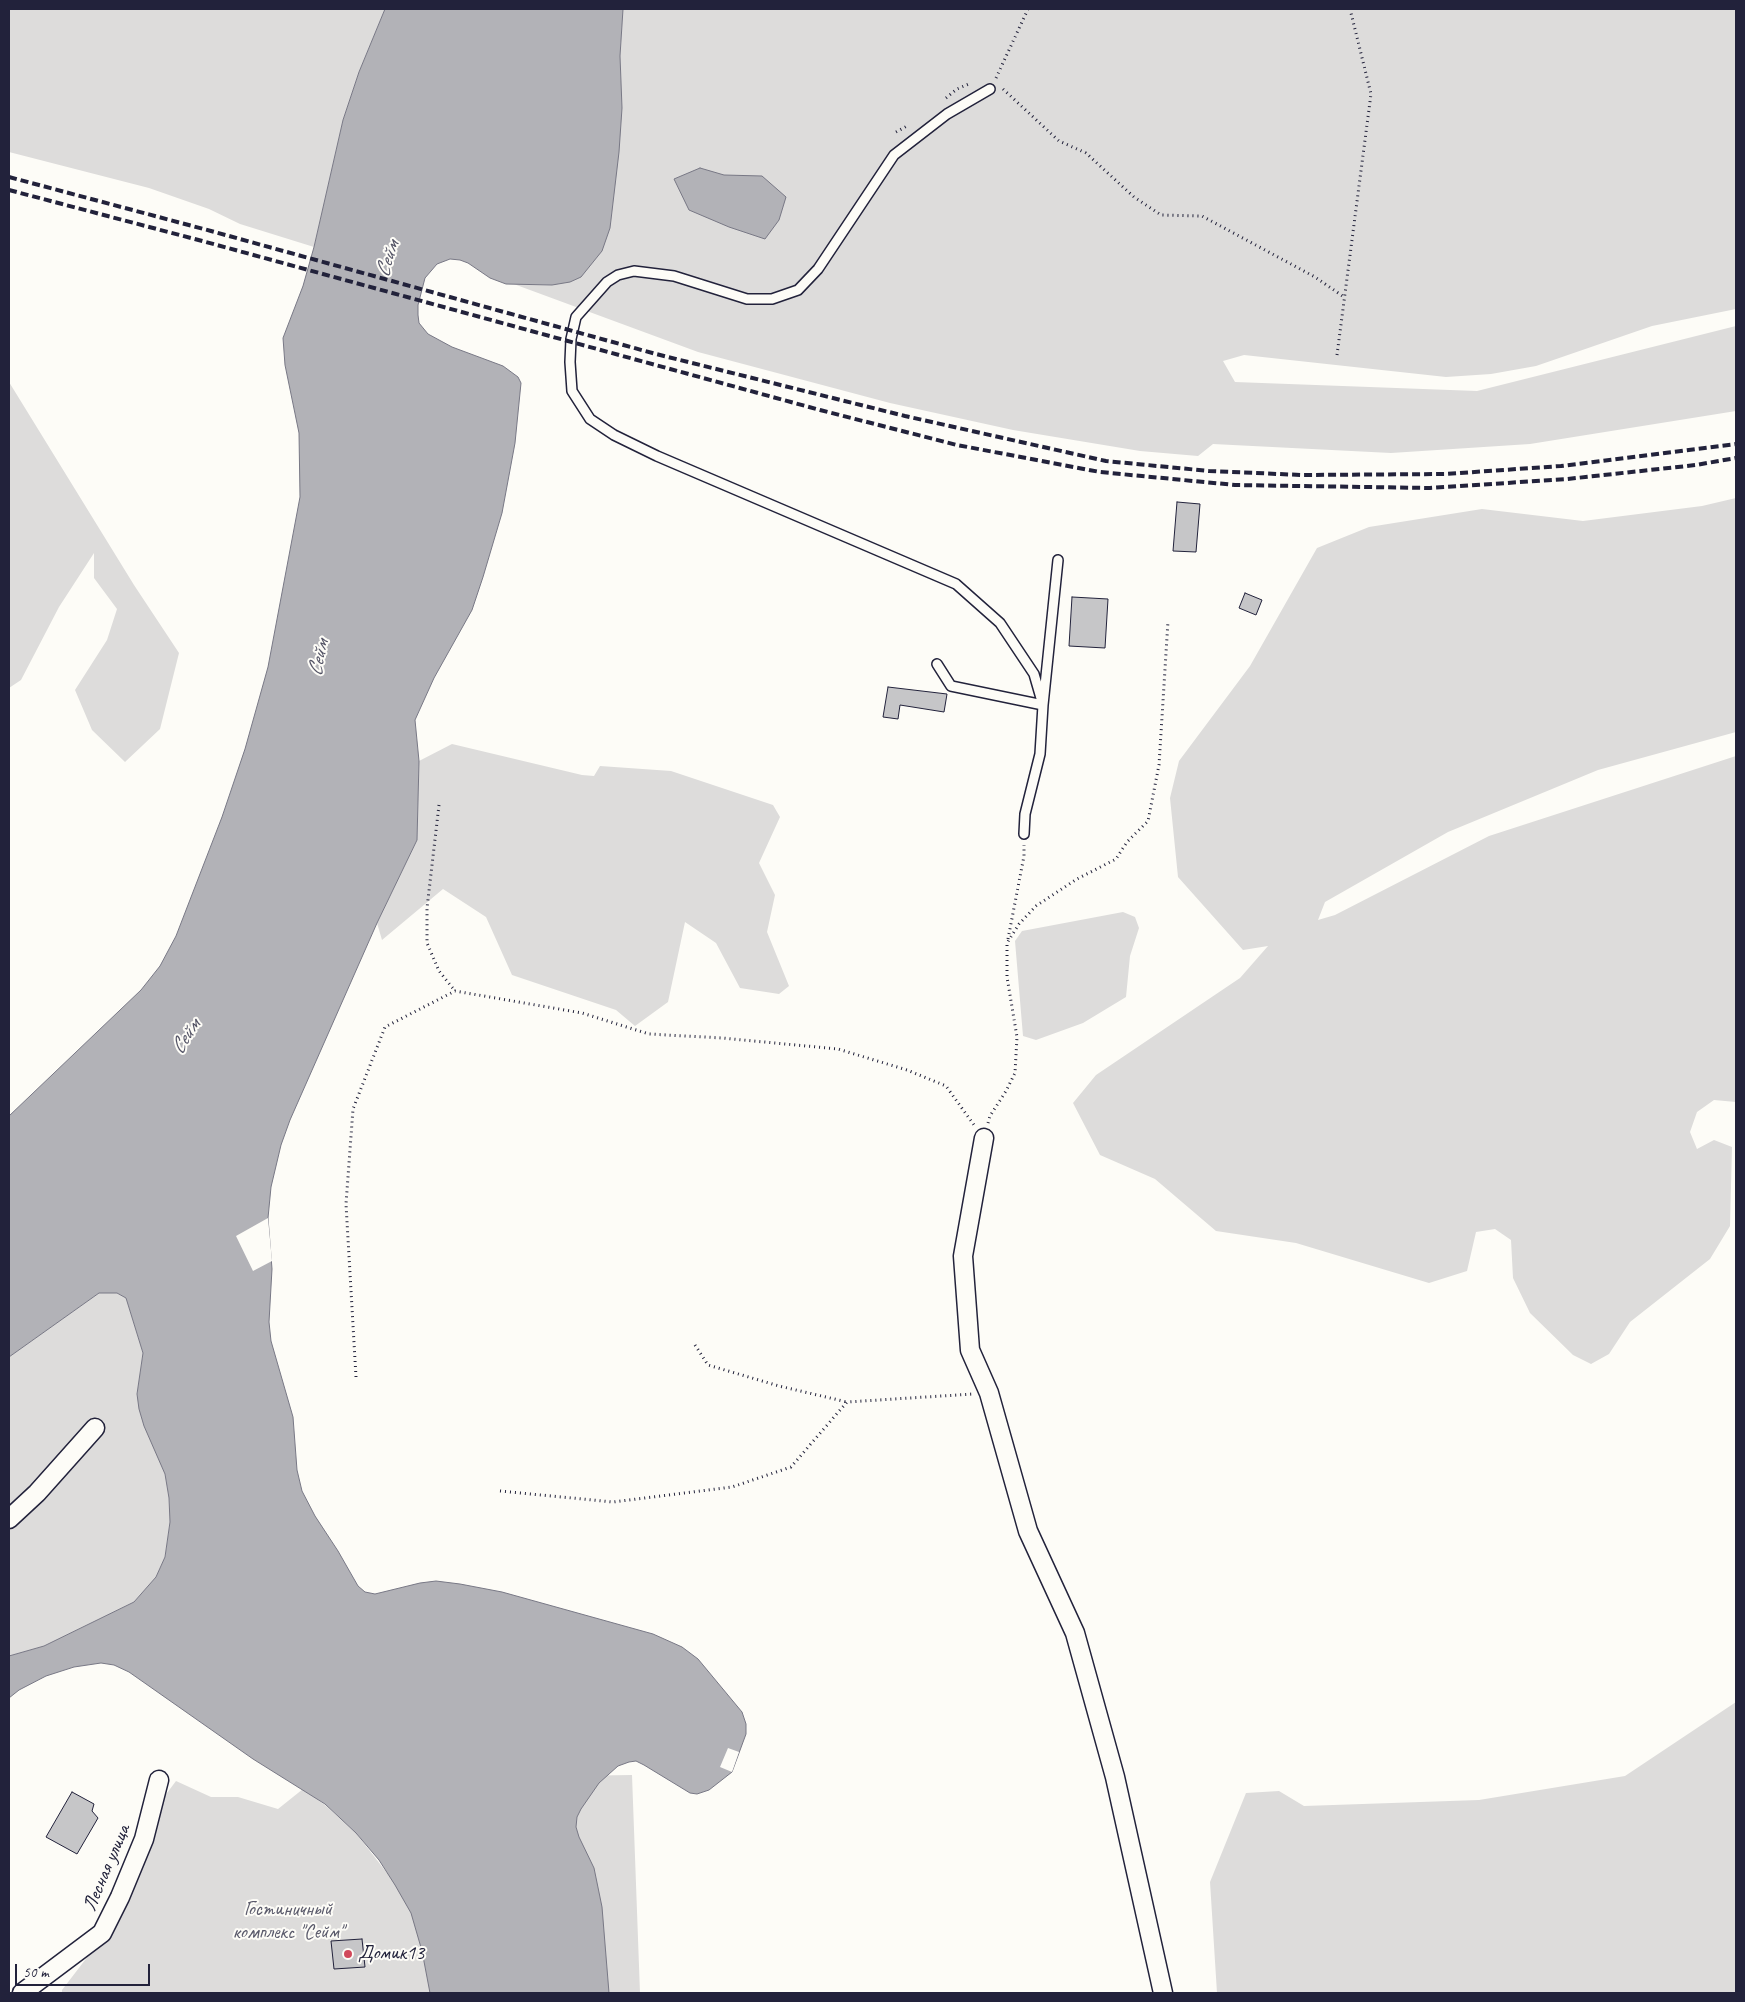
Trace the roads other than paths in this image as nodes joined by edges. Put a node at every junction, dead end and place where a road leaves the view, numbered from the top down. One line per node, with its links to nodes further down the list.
1 (992, 85): 4 (lane)
2 (1058, 560): 4 (lane)
3 (937, 664): 4 (lane)
4 (1043, 705): 5 (lane)
5 (1024, 834)
6 (984, 1138): 11 (street)
7 (95, 1428): 8 (street)
8 (9, 1519)
9 (160, 1780): 10 (street, Лесная улица)
10 (22, 1993)
11 (1163, 1993)

